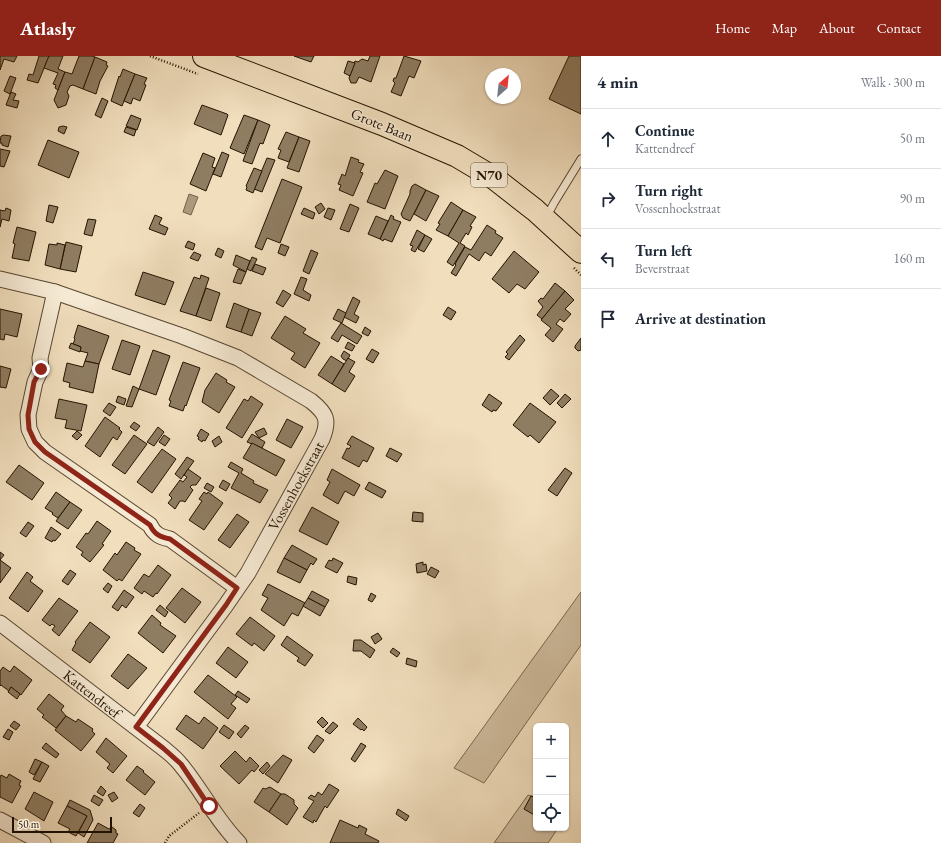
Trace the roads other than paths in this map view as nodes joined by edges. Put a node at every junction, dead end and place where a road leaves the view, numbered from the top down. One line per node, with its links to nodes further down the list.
1 (203, 66): 3 (main road, Grote Baan / N70)
2 (581, 159): 3 (lane)
3 (545, 220): 4 (main road, Grote Baan / N70)
4 (575, 258)
5 (0, 279): 6 (street, Vossenhoekstraat)
6 (55, 292): 7 (street); 7 (street, Vossenhoekstraat)
7 (237, 588): 9 (street, Vossenhoekstraat)
8 (0, 623): 9 (street, Kattendreef)
9 (136, 727): 12 (street, Kattendreef)
10 (0, 820): 11 (street)
11 (42, 843)
12 (239, 843)

